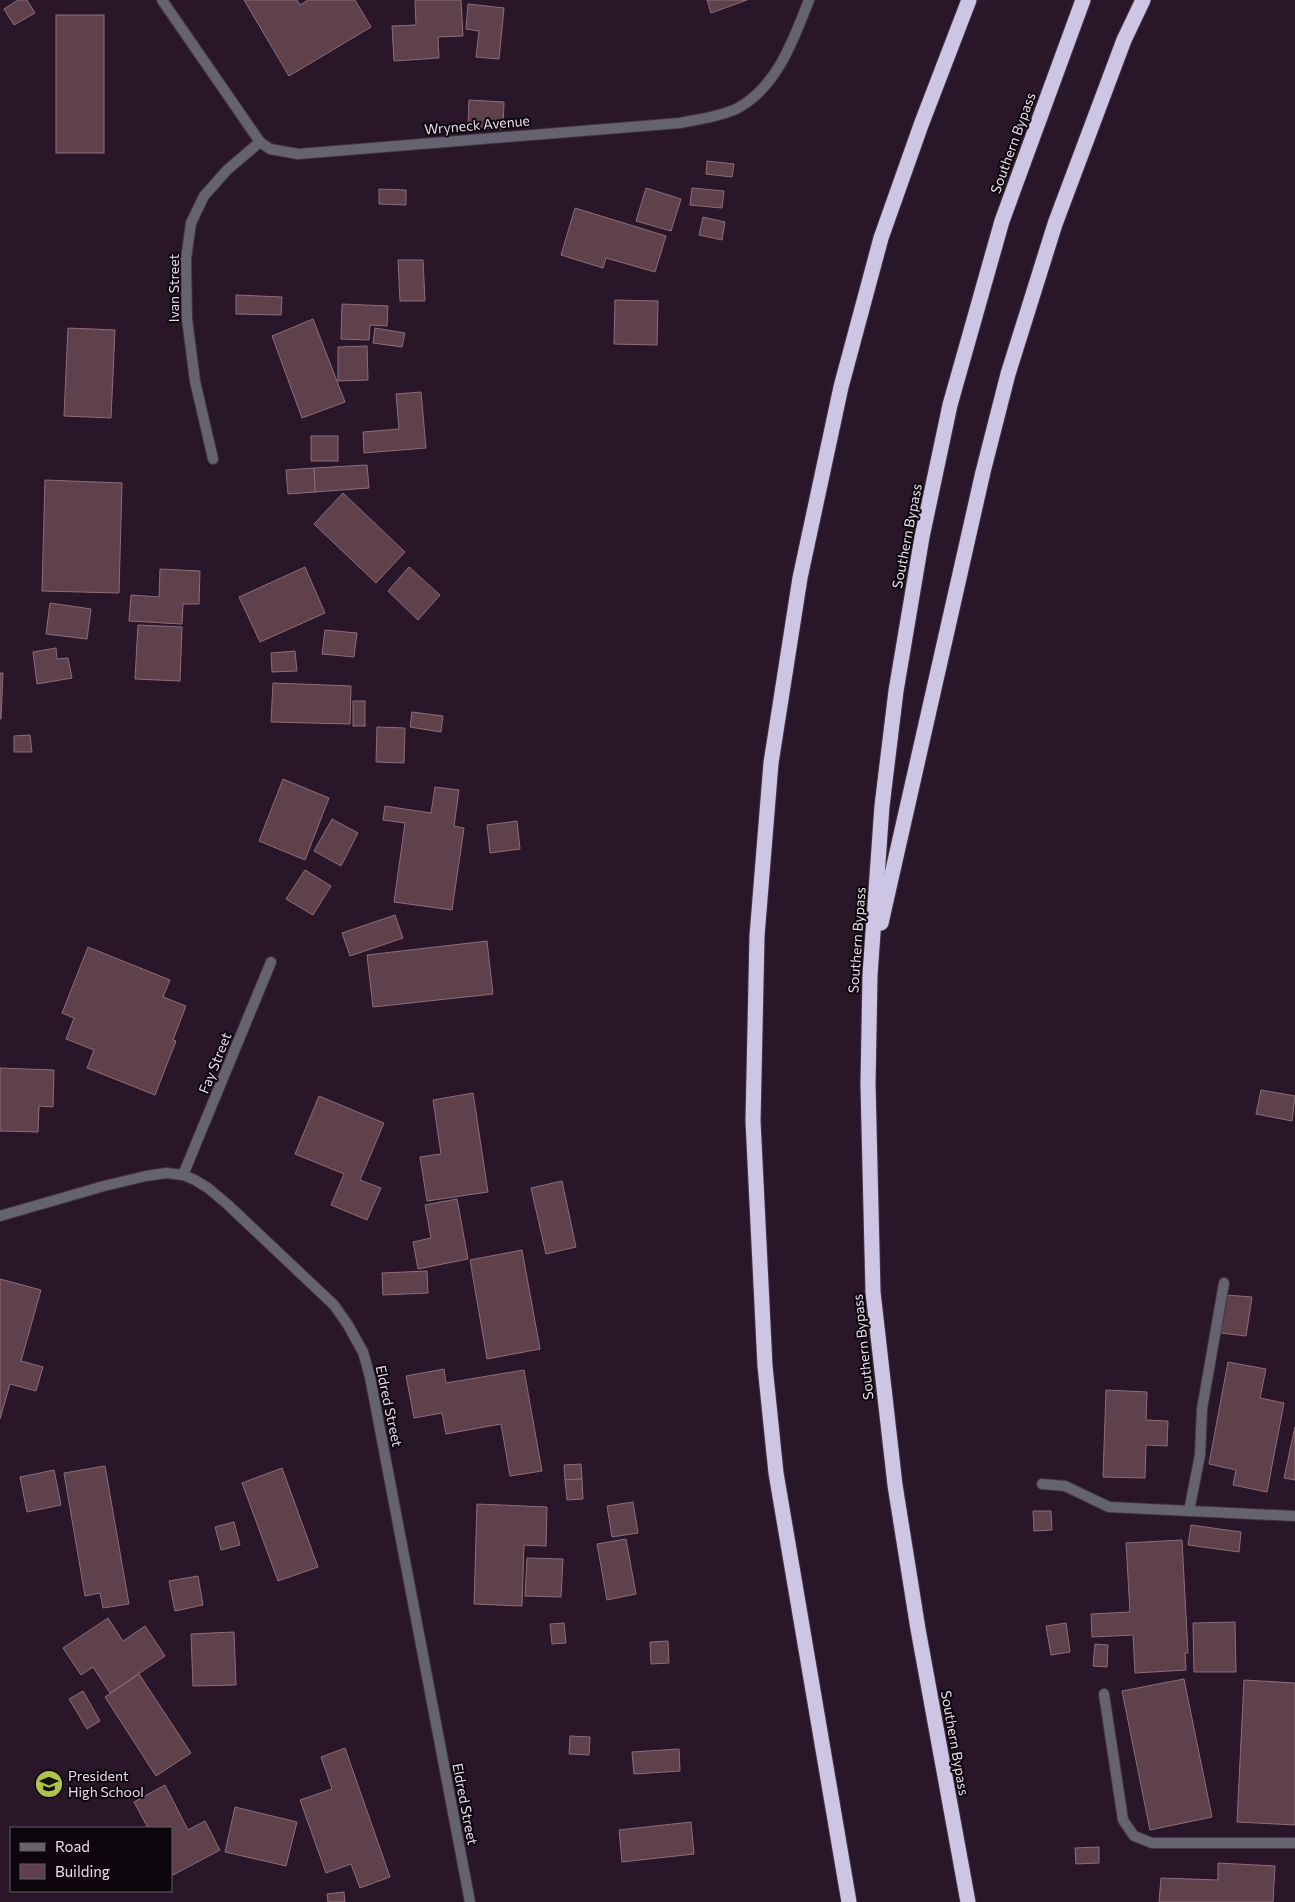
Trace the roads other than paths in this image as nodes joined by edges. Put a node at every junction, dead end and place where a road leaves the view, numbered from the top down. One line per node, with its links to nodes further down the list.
1 (162, 0): 6 (street)
2 (809, 0): 6 (street, Wryneck Avenue)
3 (1083, 0): 9 (highway, Southern Bypass)
4 (1142, 0): 9 (highway)
5 (967, 3): 19 (highway)
6 (260, 142): 7 (street, Ivan Street)
7 (213, 459)
8 (271, 962): 10 (street, Fay Street)
9 (870, 975): 20 (highway, Southern Bypass)
10 (183, 1175): 11 (street, Eldred Street); 18 (street, Eldred Street)
11 (0, 1216)
12 (1224, 1283): 14 (street)
13 (1042, 1484): 14 (street)
14 (1189, 1511): 15 (street)
15 (1295, 1516)
16 (1104, 1694): 17 (street)
17 (1295, 1843)
18 (470, 1902)
19 (849, 1902)
20 (968, 1902)

